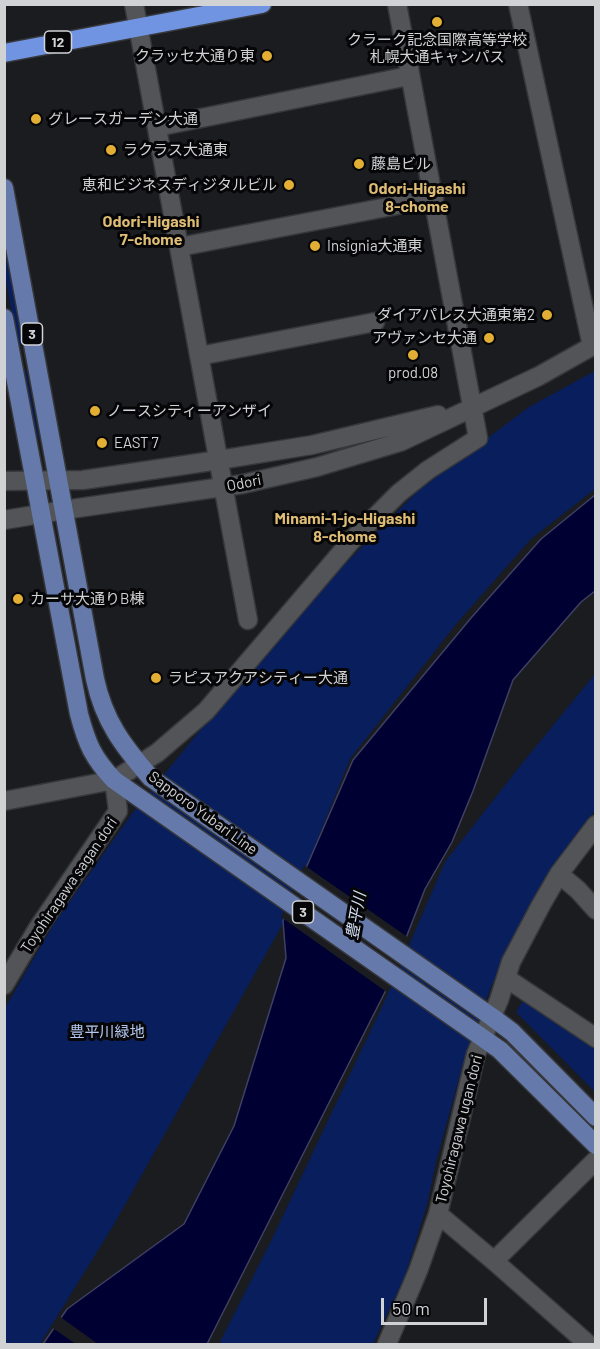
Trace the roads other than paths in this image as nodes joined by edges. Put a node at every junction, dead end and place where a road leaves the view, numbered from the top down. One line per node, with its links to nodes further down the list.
1 (134, 4): 5 (street)
2 (262, 4): 5 (highway, 12)
3 (397, 4): 7 (street)
4 (518, 4): 14 (street)
5 (138, 27): 6 (highway, 12); 8 (street)
6 (4, 52)
7 (409, 76): 8 (street); 10 (street)
8 (157, 127): 11 (street)
9 (4, 188): 19 (main road, Sapporo Yubari Line / 3)
10 (434, 198): 11 (street); 16 (street)
11 (179, 248): 15 (street)
12 (4, 318): 18 (main road, Sapporo Yubari Line / 3)
13 (375, 322): 15 (street)
14 (594, 345): 16 (street, Odori)
15 (199, 356): 17 (street)
16 (472, 407): 17 (street, Odori); 21 (street, Odori); 26 (street)
17 (219, 460): 19 (street, Odori); 21 (street)
18 (35, 481): 19 (street, Odori); 20 (street, Odori); 23 (main road, Sapporo Yubari Line / 3)
19 (58, 481): 22 (main road, Sapporo Yubari Line / 3)
20 (4, 482)
21 (224, 488): 22 (street, Odori); 25 (street)
22 (64, 510): 23 (street, Odori); 26 (main road, Sapporo Yubari Line / 3)
23 (41, 514): 24 (street, Odori); 27 (main road, Sapporo Yubari Line / 3)
24 (4, 520)
25 (248, 620)
26 (140, 765): 27 (street); 34 (main road, Sapporo Yubari Line / 3)
27 (114, 780): 28 (street); 33 (street, Toyohiragawa sagan dori); 35 (main road, Sapporo Yubari Line / 3)
28 (4, 801)
29 (596, 825): 30 (street, Toyohiragawa ugan dori)
30 (559, 874): 31 (street); 32 (street, Toyohiragawa ugan dori)
31 (596, 910)
32 (506, 978): 34 (street, Toyohiragawa ugan dori); 36 (street)
33 (4, 985)
34 (492, 1017): 35 (street, Toyohiragawa ugan dori); 37 (main road, Sapporo Yubari Line / 3)
35 (483, 1037): 38 (main road, Sapporo Yubari Line / 3); 40 (street, Toyohiragawa ugan dori)
36 (596, 1038)
37 (596, 1117)
38 (596, 1145)
39 (596, 1160): 41 (street)
40 (438, 1214): 41 (street); 42 (street, Toyohiragawa ugan dori)
41 (494, 1261): 43 (street)
42 (395, 1340)
43 (588, 1344)

